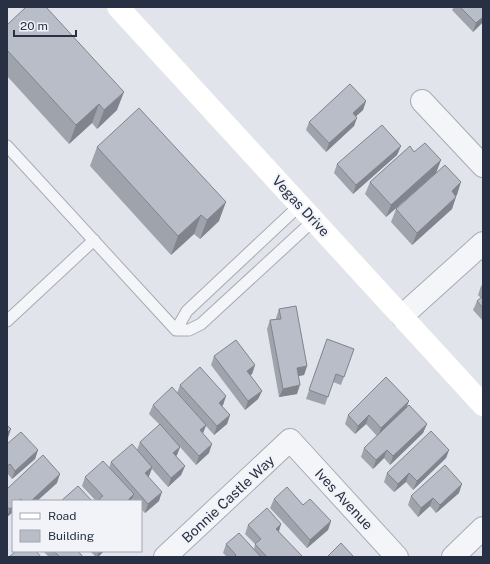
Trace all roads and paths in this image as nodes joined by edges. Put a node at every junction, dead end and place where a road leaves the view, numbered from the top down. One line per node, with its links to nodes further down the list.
1 (118, 7): 5 (main road, Vegas Drive)
2 (422, 101): 4 (street)
3 (7, 146): 6 (lane)
4 (483, 166)
5 (307, 212): 8 (lane); 9 (lane); 10 (main road, Vegas Drive)
6 (94, 240): 11 (lane); 12 (lane)
7 (483, 243): 10 (street)
8 (222, 278): 9 (lane); 12 (lane)
9 (235, 293): 12 (lane)
10 (402, 316): 13 (main road, Vegas Drive)
11 (7, 321)
12 (176, 330)
13 (483, 404)
14 (290, 440): 16 (street, Bonnie Castle Way); 17 (street, Ives Avenue)
15 (483, 528): 18 (street)
16 (166, 557)
17 (397, 557)
18 (453, 557)

